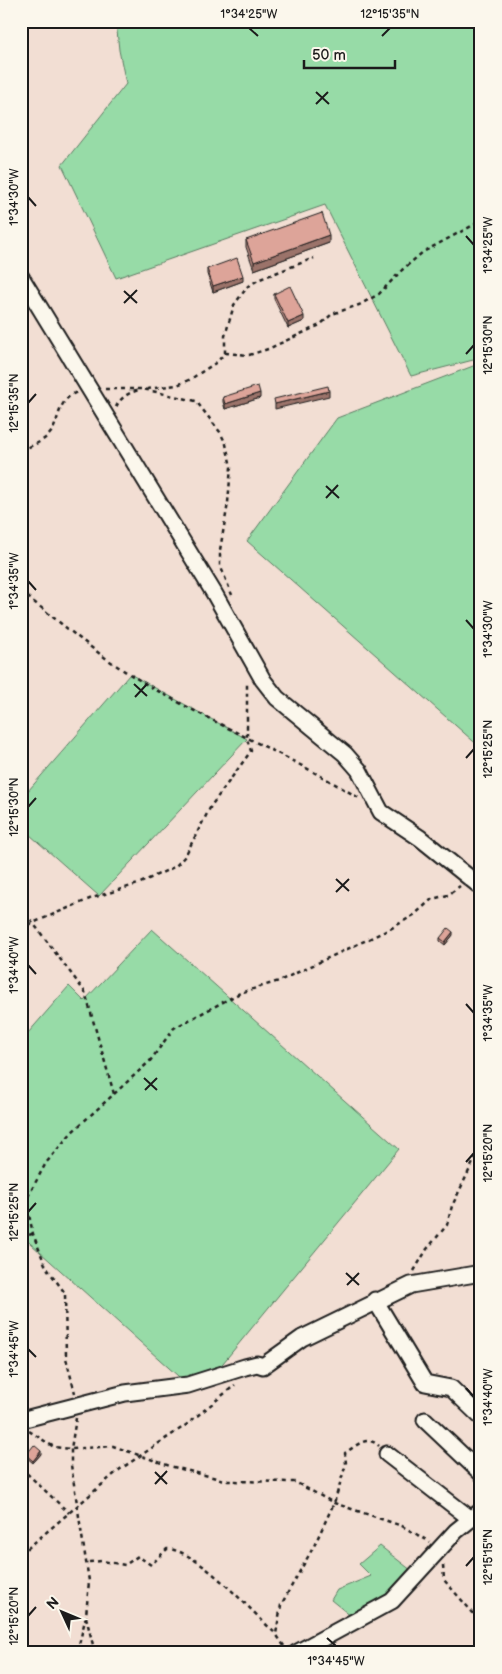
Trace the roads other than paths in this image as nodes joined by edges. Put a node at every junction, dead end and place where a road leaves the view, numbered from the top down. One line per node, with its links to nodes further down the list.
1 (21, 277): 2 (street)
2 (476, 882)
3 (481, 1273): 4 (street)
4 (375, 1300): 5 (street); 7 (street)
5 (481, 1417)
6 (425, 1420): 9 (street)
7 (25, 1425)
8 (387, 1454): 10 (street)
9 (481, 1473)
10 (476, 1515): 11 (street)
11 (291, 1650)

